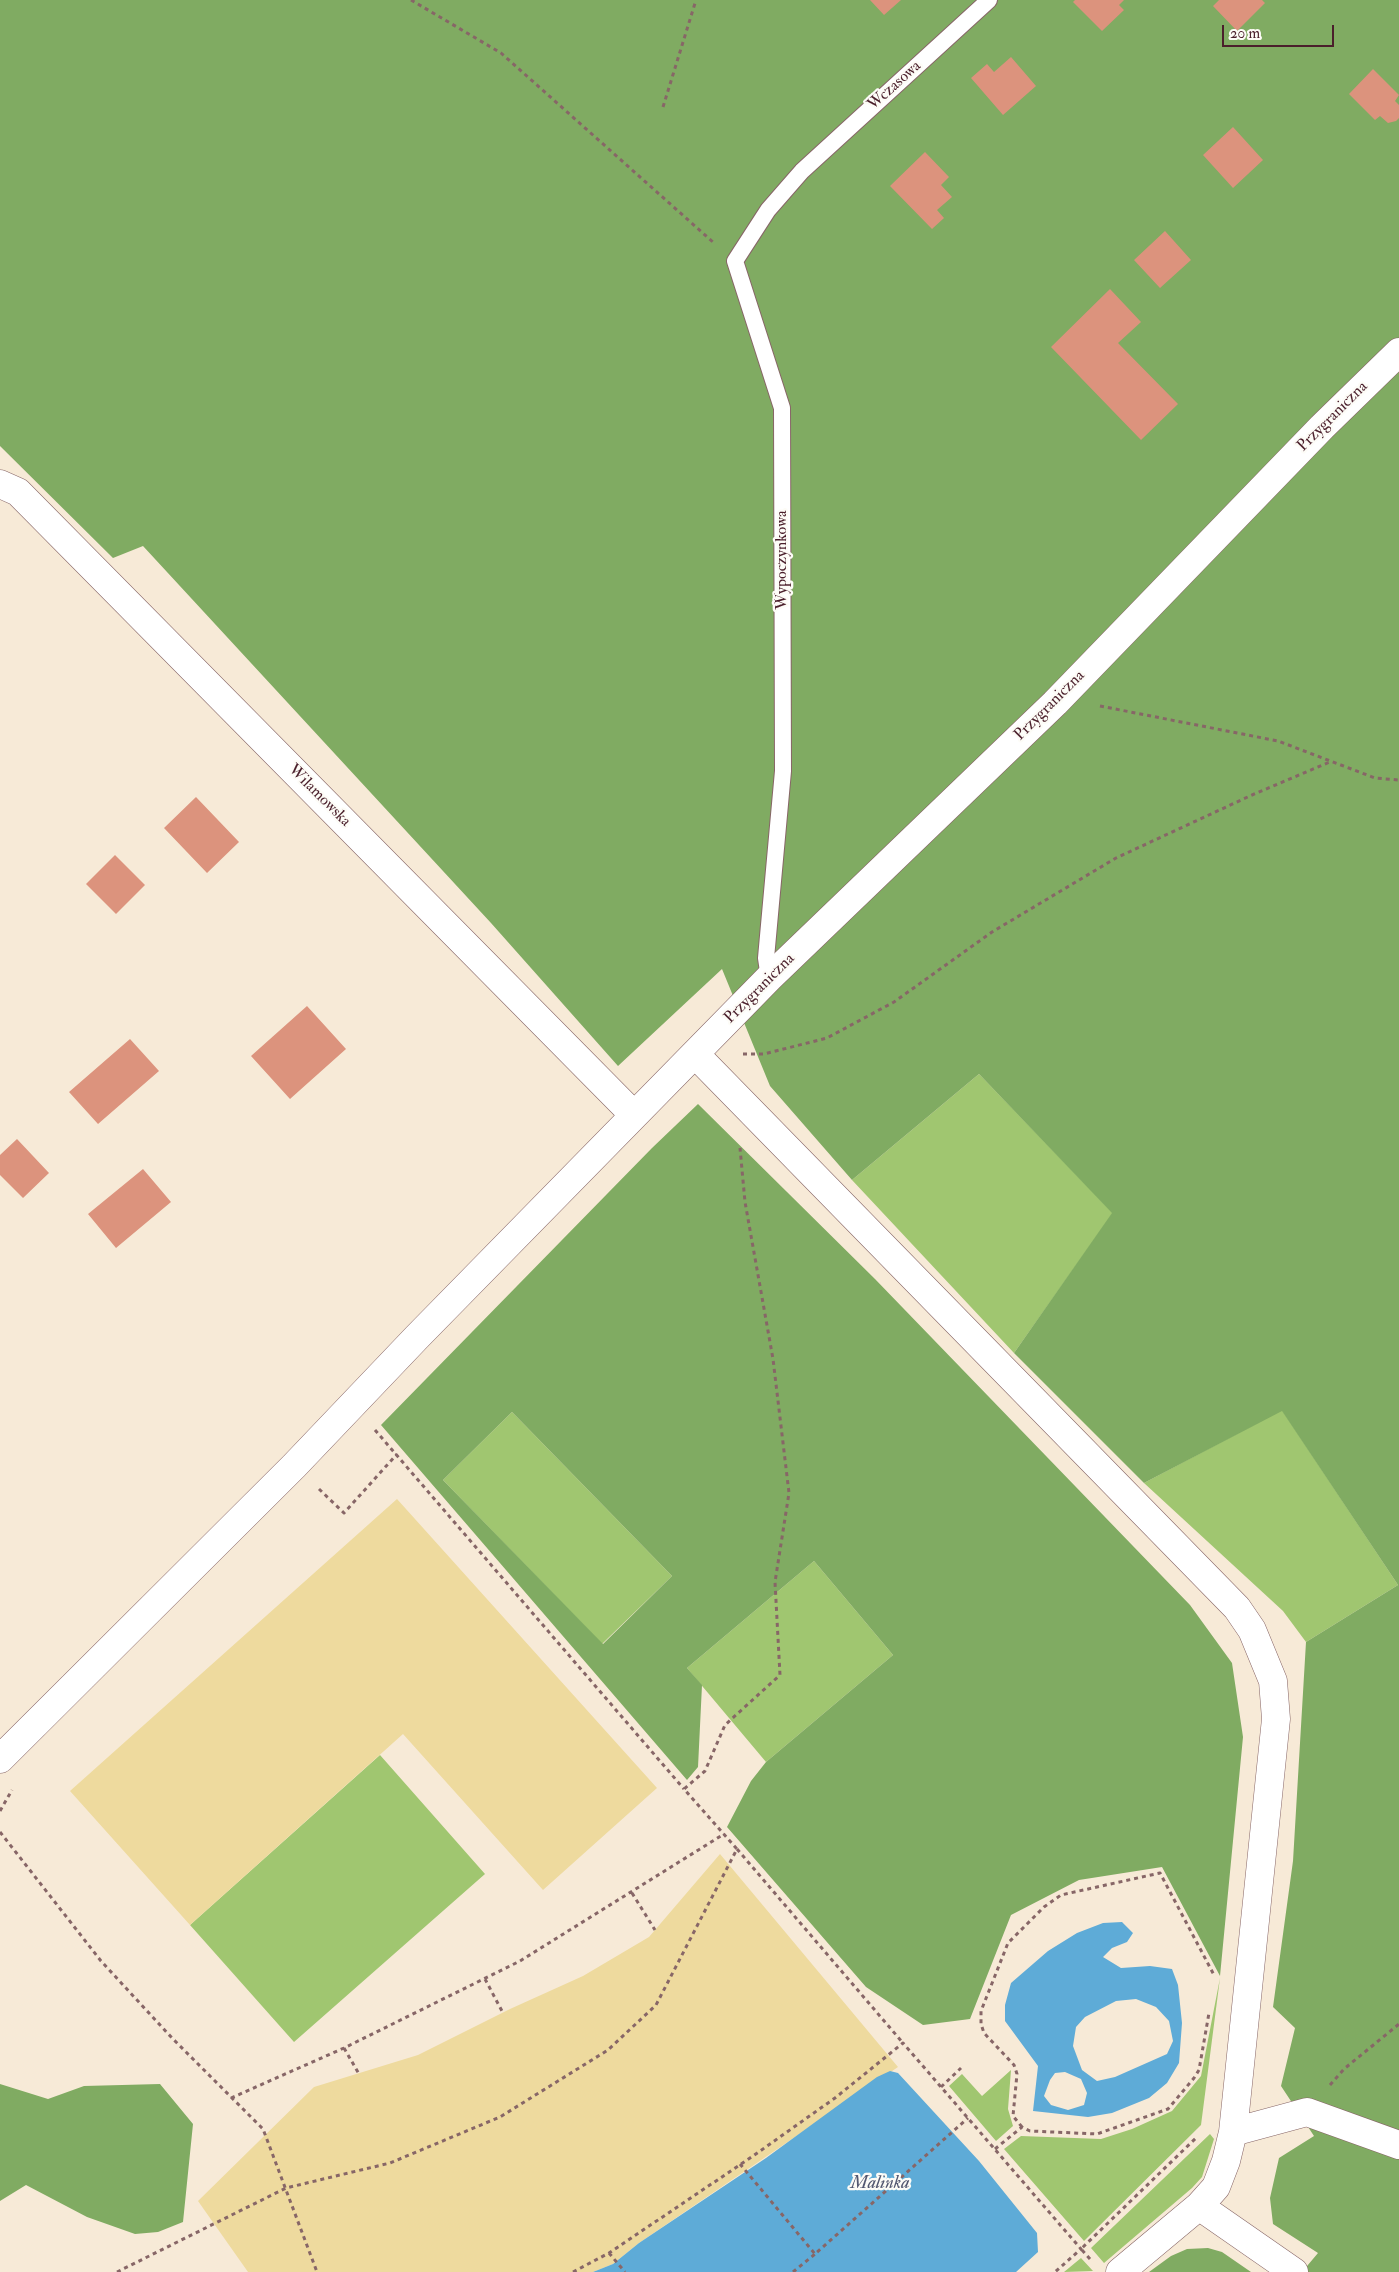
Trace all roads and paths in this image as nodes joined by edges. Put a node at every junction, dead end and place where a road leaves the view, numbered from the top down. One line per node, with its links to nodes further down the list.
1 (411, 0): 5 (path)
2 (696, 0): 4 (path)
3 (989, 0): 5 (lane, Wczasowa)
4 (663, 107)
5 (734, 261): 11 (lane, Wypoczynkowa)
6 (1399, 352): 8 (street, Przygraniczna)
7 (0, 484): 14 (street, Wilamowska)
8 (1055, 703): 9 (path); 11 (street, Przygraniczna)
9 (1332, 761): 10 (path); 12 (path)
10 (1399, 780)
11 (769, 978): 12 (street, Przygraniczna)
12 (695, 1054): 13 (street); 14 (street, Przygraniczna)
13 (736, 1097): 17 (path); 37 (street)
14 (634, 1115): 16 (street, Przygraniczna)
15 (371, 1426): 17 (path)
16 (0, 1759)
17 (684, 1789): 19 (path)
18 (0, 1832): 33 (path)
19 (724, 1834): 20 (path); 21 (path)
20 (737, 1849): 28 (path); 41 (path)
21 (632, 1892): 22 (path); 24 (path)
22 (655, 1930)
23 (1215, 1976): 36 (path)
24 (485, 1979): 26 (path); 29 (path)
25 (1211, 2004): 36 (path)
26 (503, 2013)
27 (1399, 2024): 34 (path)
28 (903, 2043): 32 (path); 40 (path)
29 (344, 2048): 31 (path); 33 (path)
30 (961, 2068): 32 (path)
31 (359, 2074)
32 (941, 2087): 35 (path)
33 (232, 2098): 41 (path)
34 (1307, 2112): 37 (street); 38 (street)
35 (968, 2118): 39 (path); 45 (path)
36 (1022, 2127): 39 (path)
37 (1233, 2132): 42 (street); 43 (path)
38 (1399, 2145)
39 (995, 2149): 43 (path)
40 (740, 2164): 44 (path); 45 (path)
41 (286, 2188): 47 (path); 48 (path)
42 (1199, 2206): 53 (street); 54 (street)
43 (1082, 2249): 46 (path); 52 (path)
44 (609, 2253): 49 (path); 50 (path)
45 (815, 2254): 51 (path)
46 (1091, 2261)
47 (118, 2272)
48 (317, 2272)
49 (573, 2272)
50 (625, 2272)
51 (793, 2272)
52 (1055, 2272)
53 (1120, 2272)
54 (1294, 2272)

